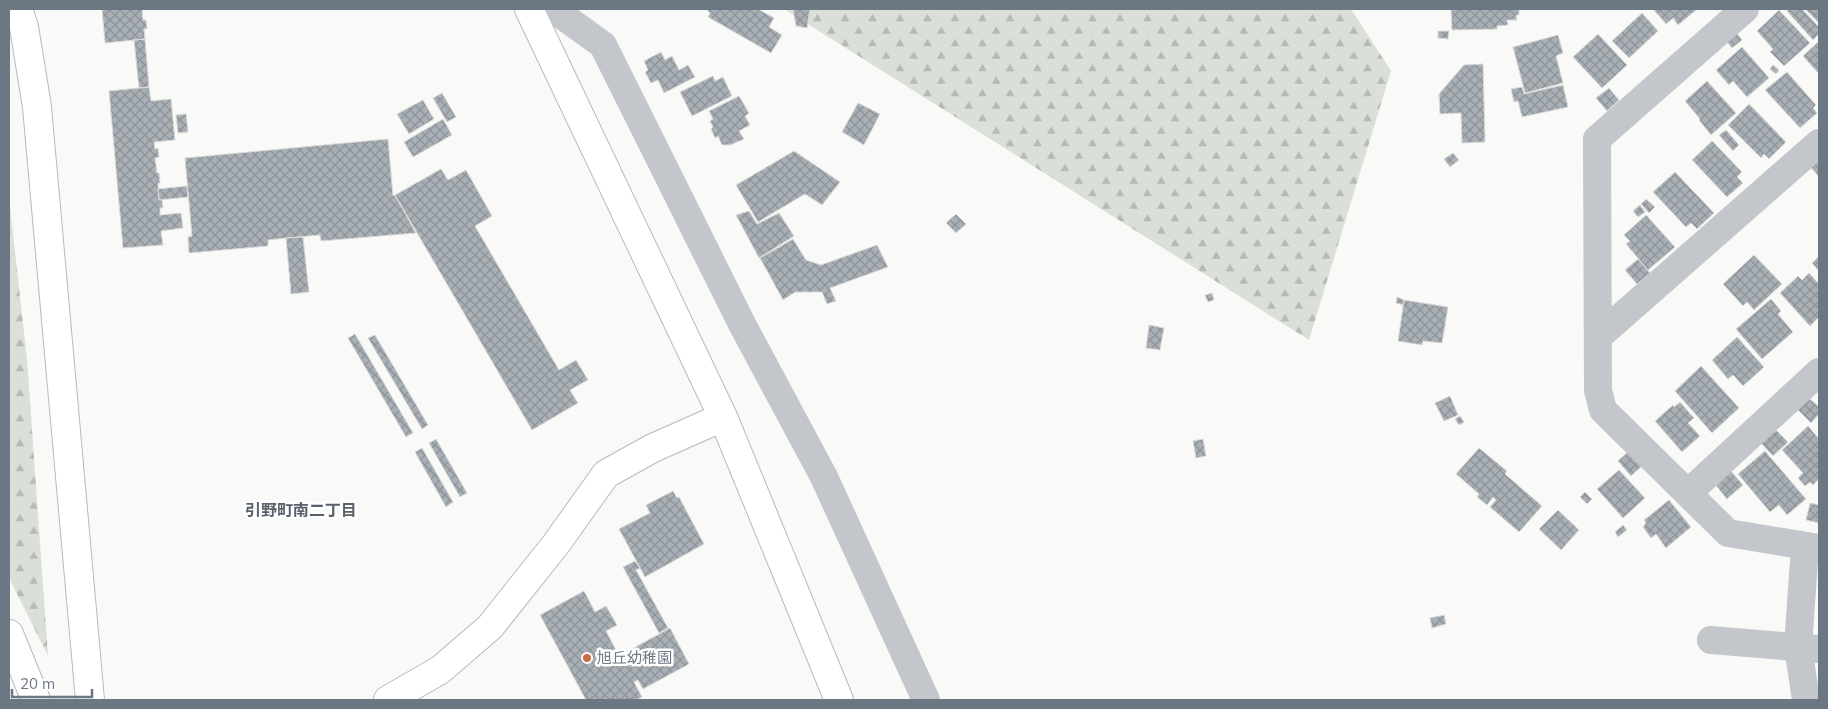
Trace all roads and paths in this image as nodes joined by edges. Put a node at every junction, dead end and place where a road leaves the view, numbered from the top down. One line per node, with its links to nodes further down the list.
1 (18, 9): 15 (street)
2 (529, 9): 8 (street)
3 (553, 9): 18 (street)
4 (1745, 9): 6 (street)
5 (1819, 143): 6 (street)
6 (1598, 337): 9 (street)
7 (1819, 372): 9 (street)
8 (723, 417): 16 (street); 17 (street)
9 (1688, 493): 10 (street)
10 (1812, 548): 13 (street)
11 (9, 634): 14 (street)
12 (1711, 640): 13 (street)
13 (1809, 647): 19 (street)
14 (36, 700)
15 (90, 700)
16 (388, 700)
17 (839, 700)
18 (926, 700)
19 (1806, 700)

